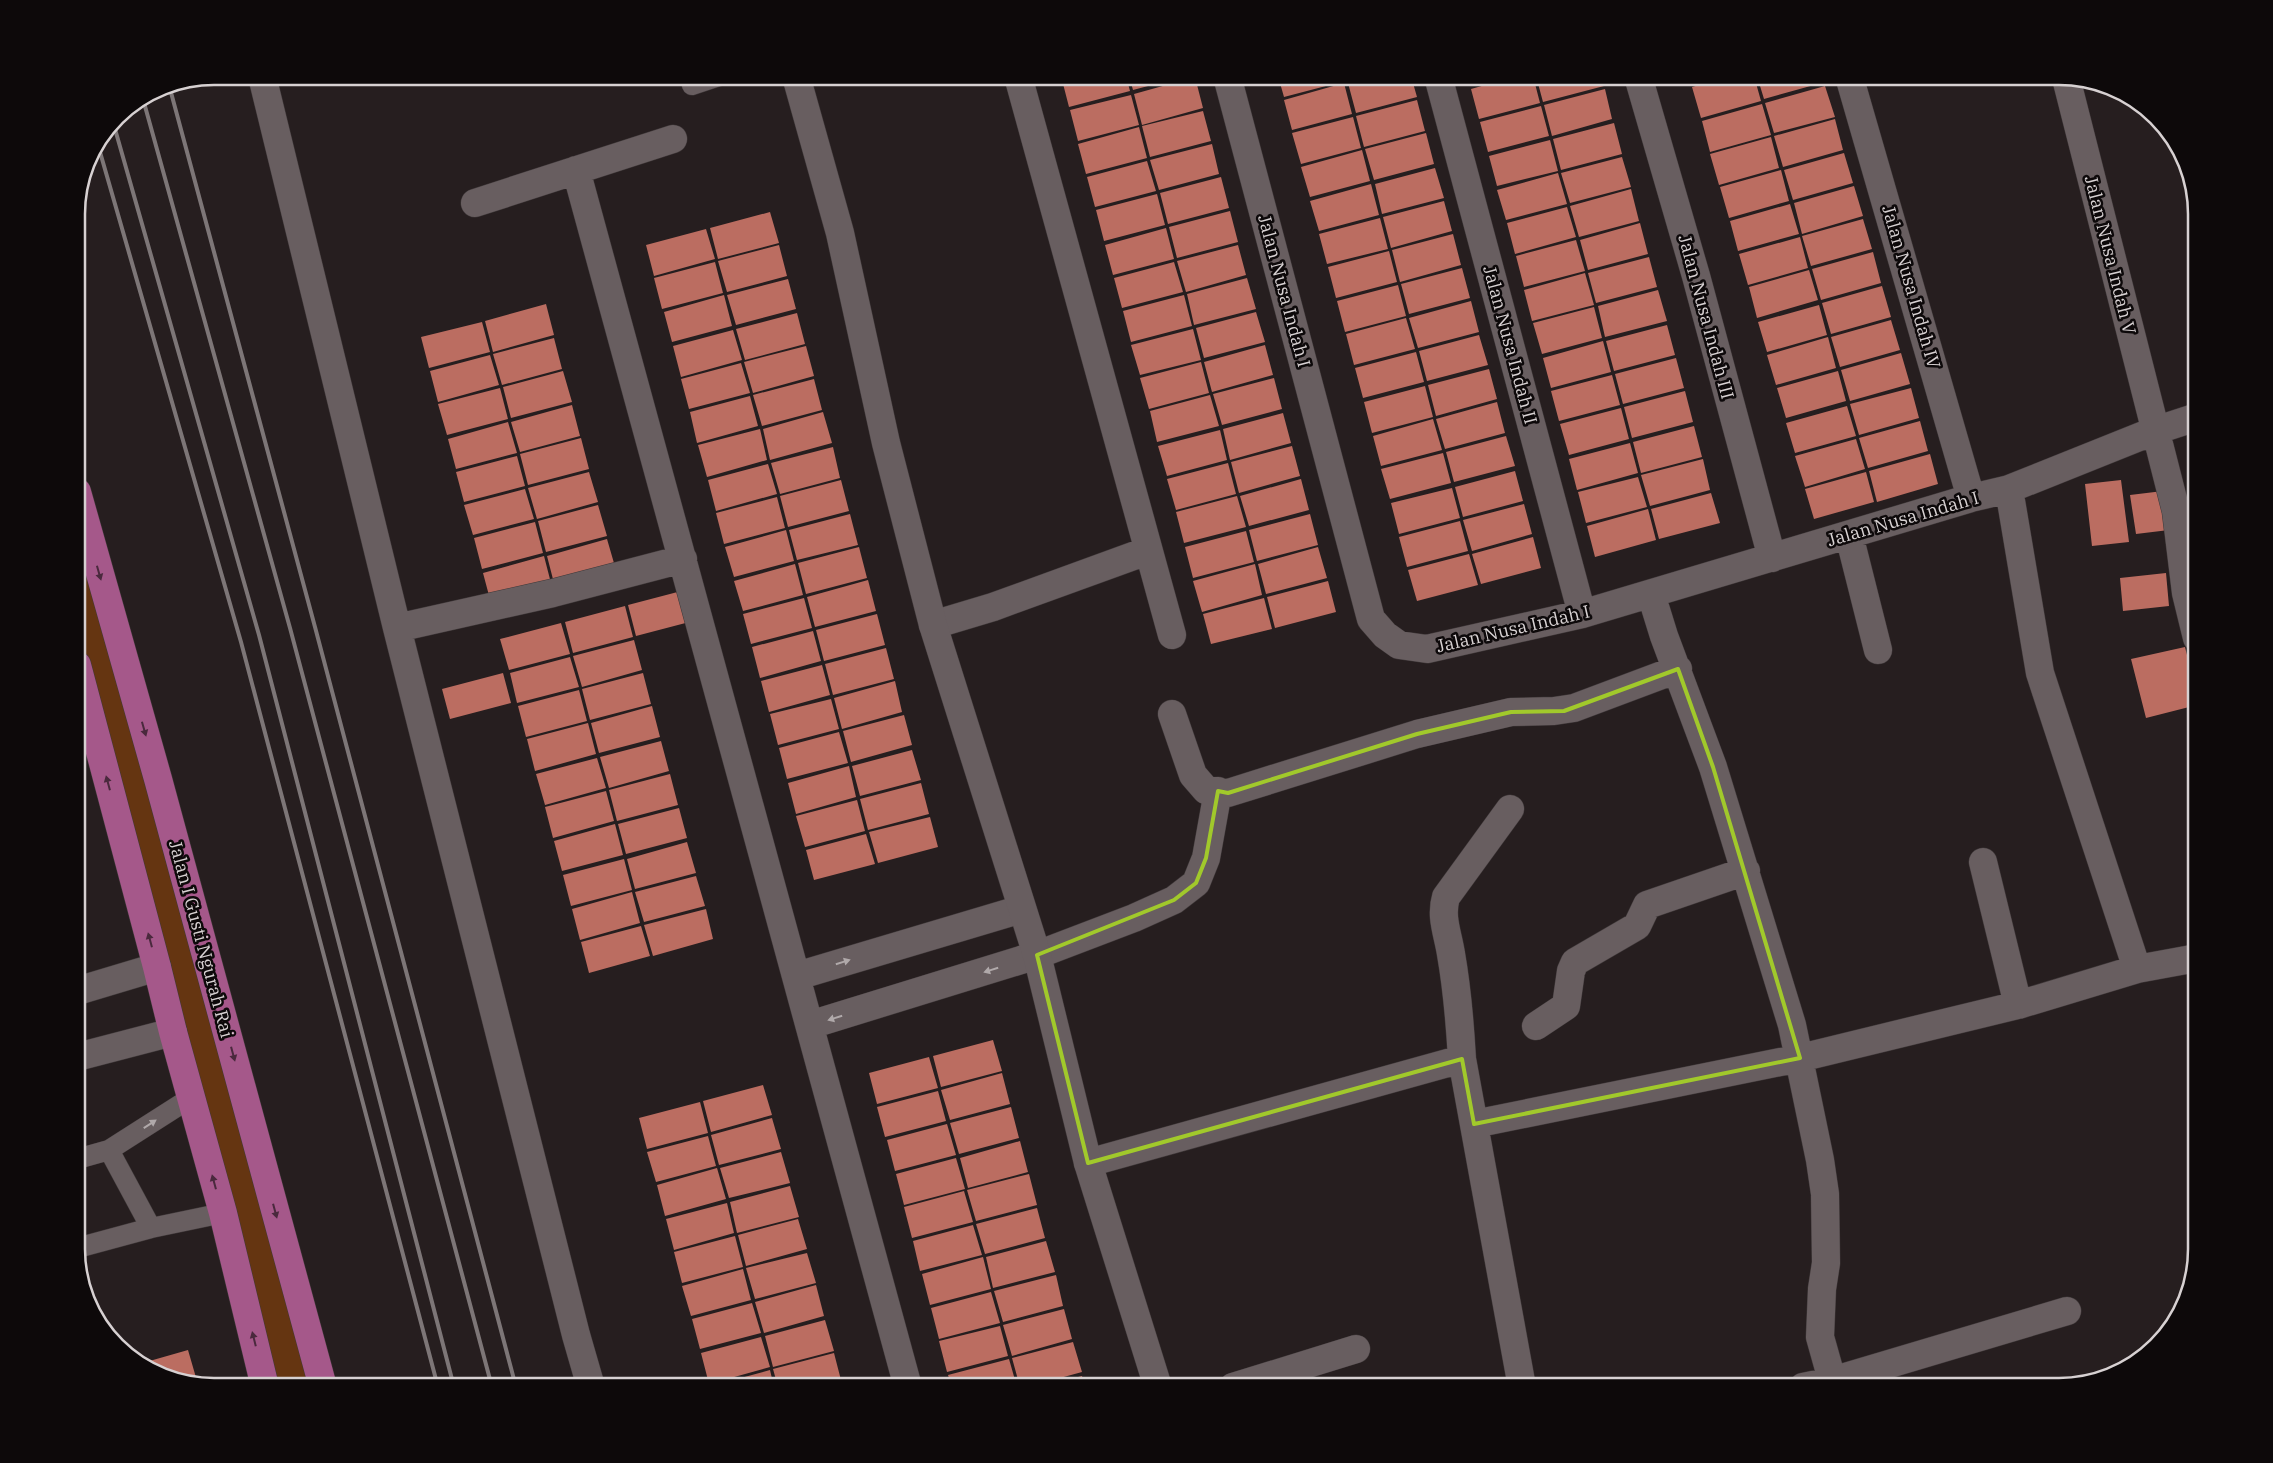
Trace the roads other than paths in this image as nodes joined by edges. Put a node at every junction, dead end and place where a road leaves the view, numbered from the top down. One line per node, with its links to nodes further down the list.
1 (264, 85): 25 (street)
2 (799, 85): 24 (street)
3 (1020, 85): 18 (street)
4 (1229, 85): 23 (street, Jalan Nusa Indah I)
5 (1440, 85): 23 (street, Jalan Nusa Indah II)
6 (1641, 85): 19 (street, Jalan Nusa Indah III)
7 (1852, 85): 15 (street, Jalan Nusa Indah IV)
8 (2068, 86): 13 (street, Jalan Nusa Indah V)
9 (673, 139): 10 (street)
10 (576, 170): 11 (street); 20 (street)
11 (475, 203)
12 (2188, 420): 13 (street, Jalan Nusa Indah I)
13 (2154, 431): 14 (street, Jalan Nusa Indah I); 22 (street, Jalan Nusa Indah V)
14 (2009, 488): 15 (street, Jalan Nusa Indah I); 39 (street)
15 (1971, 498): 16 (street, Jalan Nusa Indah I)
16 (1849, 535): 19 (street, Jalan Nusa Indah I); 27 (street)
17 (85, 547): 60 (main road, Jalan I Gusti Ngurah Rai, one-way to 60)
18 (1148, 551): 24 (street); 26 (street)
19 (1772, 558): 21 (street, Jalan Nusa Indah I)
20 (683, 560): 25 (street); 40 (street)
21 (1652, 594): 23 (street, Jalan Nusa Indah I); 28 (street)
22 (2188, 601)
23 (1582, 614)
24 (932, 625): 35 (street)
25 (397, 628): 61 (street)
26 (1172, 635)
27 (1878, 650)
28 (1677, 667): 31 (street); 34 (street)
29 (85, 698): 38 (main road, one-way to 29)
30 (1172, 714): 31 (street)
31 (1218, 791): 36 (street)
32 (1510, 809): 48 (street)
33 (1983, 862): 42 (street)
34 (1746, 872): 44 (street); 47 (street)
35 (1022, 909): 36 (street); 40 (street, one-way to 35)
36 (1037, 956): 43 (street, one-way to 43); 53 (street)
37 (2188, 960): 39 (street)
38 (157, 966): 41 (street); 45 (main road)
39 (2137, 970): 42 (street)
40 (796, 976): 43 (street)
41 (85, 988)
42 (2018, 1005): 47 (street)
43 (810, 1026): 62 (street)
44 (1536, 1026)
45 (173, 1032): 46 (street); 49 (main road)
46 (85, 1055)
47 (1800, 1058): 50 (street); 66 (street)
48 (1462, 1059): 50 (street); 53 (street)
49 (192, 1097): 51 (lane, one-way to 49); 54 (main road, one-way to 49)
50 (1474, 1124): 65 (street)
51 (109, 1150): 52 (lane); 55 (lane)
52 (85, 1157)
53 (1088, 1163): 63 (street)
54 (223, 1214): 55 (lane); 59 (main road, one-way to 54)
55 (151, 1228): 56 (lane)
56 (85, 1246)
57 (2067, 1311): 67 (street)
58 (1356, 1349): 64 (street)
59 (264, 1378)
60 (321, 1378)
61 (588, 1378)
62 (906, 1378)
63 (1155, 1378)
64 (1262, 1378)
65 (1520, 1378)
66 (1831, 1378)
67 (1852, 1378)

